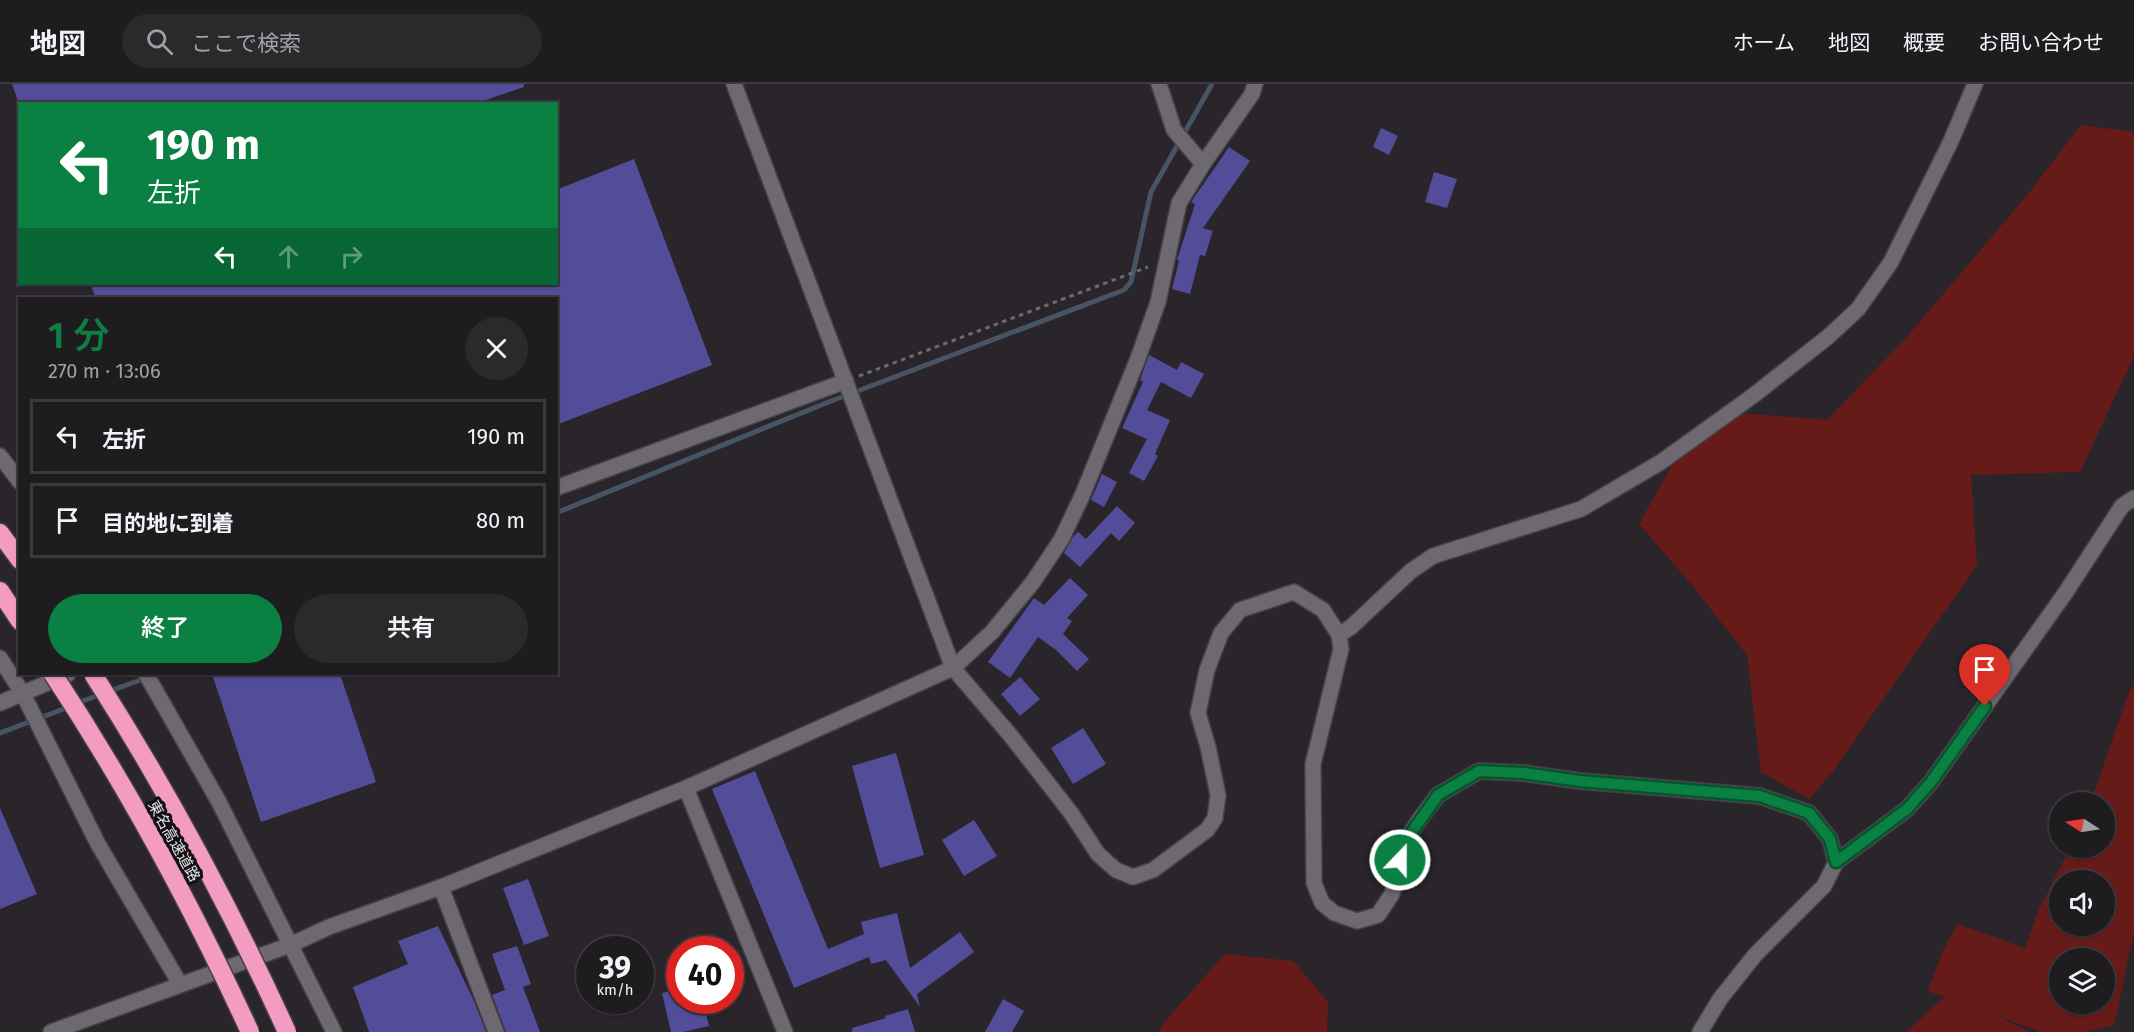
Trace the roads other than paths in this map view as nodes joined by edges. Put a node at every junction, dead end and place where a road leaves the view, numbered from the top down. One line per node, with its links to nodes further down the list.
1 (734, 84): 6 (street)
2 (1159, 84): 5 (street)
3 (1255, 84): 5 (street)
4 (1975, 84): 15 (street)
5 (1199, 159): 17 (street)
6 (846, 381): 9 (street); 17 (street)
7 (0, 456): 8 (street)
8 (18, 479)
9 (558, 487)
10 (2134, 498): 25 (street)
11 (0, 533): 12 (highway)
12 (18, 557)
13 (0, 591): 14 (highway)
14 (18, 618)
15 (1339, 635): 17 (street); 25 (street)
16 (0, 658): 22 (street)
17 (953, 668): 24 (street)
18 (54, 675): 30 (highway, 東名高速道路, bridge)
19 (66, 675): 22 (street)
20 (94, 675): 31 (highway, 東名高速道路, bridge)
21 (147, 675): 27 (street)
22 (27, 701): 23 (street); 28 (street)
23 (0, 703)
24 (686, 788): 26 (street); 34 (street)
25 (1836, 862): 35 (street)
26 (441, 887): 27 (street); 33 (street)
27 (290, 945): 28 (street); 32 (street)
28 (180, 984): 29 (street)
29 (51, 1032)
30 (250, 1032)
31 (287, 1032)
32 (334, 1032)
33 (496, 1032)
34 (785, 1032)
35 (1700, 1032)

